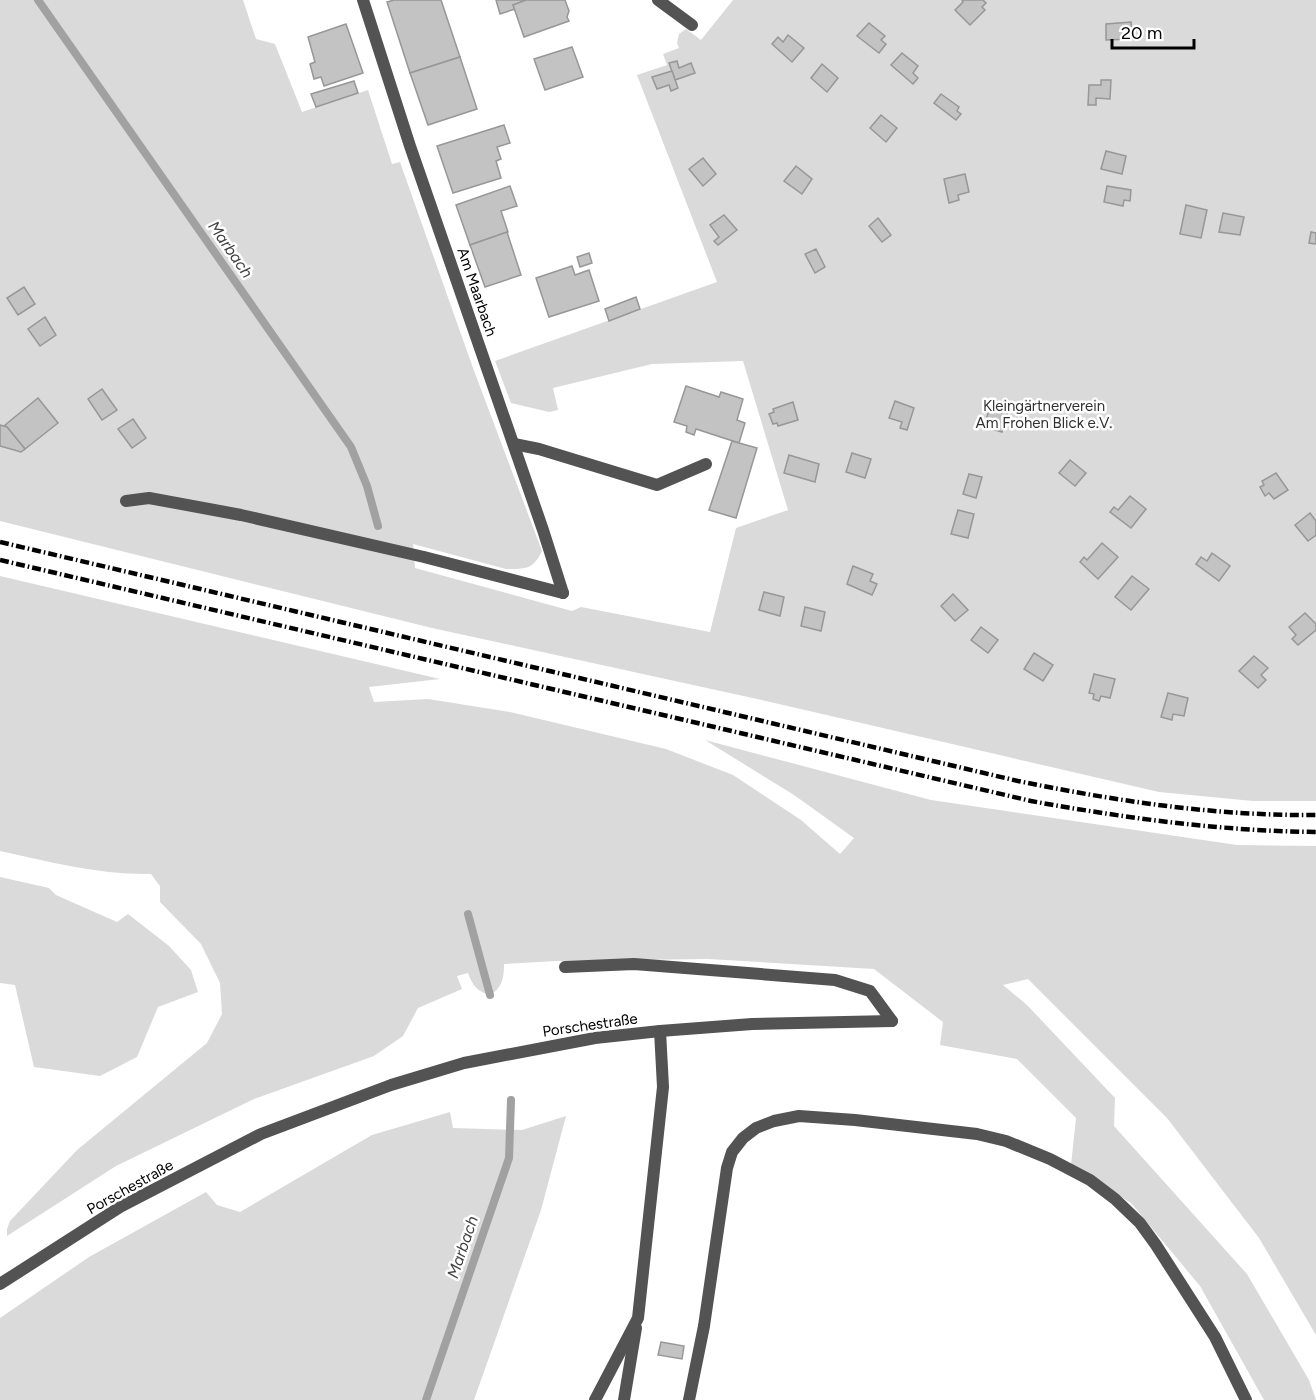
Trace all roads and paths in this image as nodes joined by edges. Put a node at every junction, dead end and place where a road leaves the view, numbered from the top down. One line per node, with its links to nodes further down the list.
1 (363, 0): 4 (street, Am Maarbach)
2 (658, 0): 3 (street)
3 (692, 25)
4 (514, 444): 5 (street); 6 (street, Am Maarbach)
5 (706, 464)
6 (126, 501)
7 (565, 967): 8 (street, Porschestraße)
8 (660, 1031): 9 (street, Porschestraße); 10 (street)
9 (0, 1284)
10 (638, 1318): 11 (street); 12 (street)
11 (595, 1400)
12 (624, 1400)
13 (689, 1400): 14 (street)
14 (1246, 1400)

